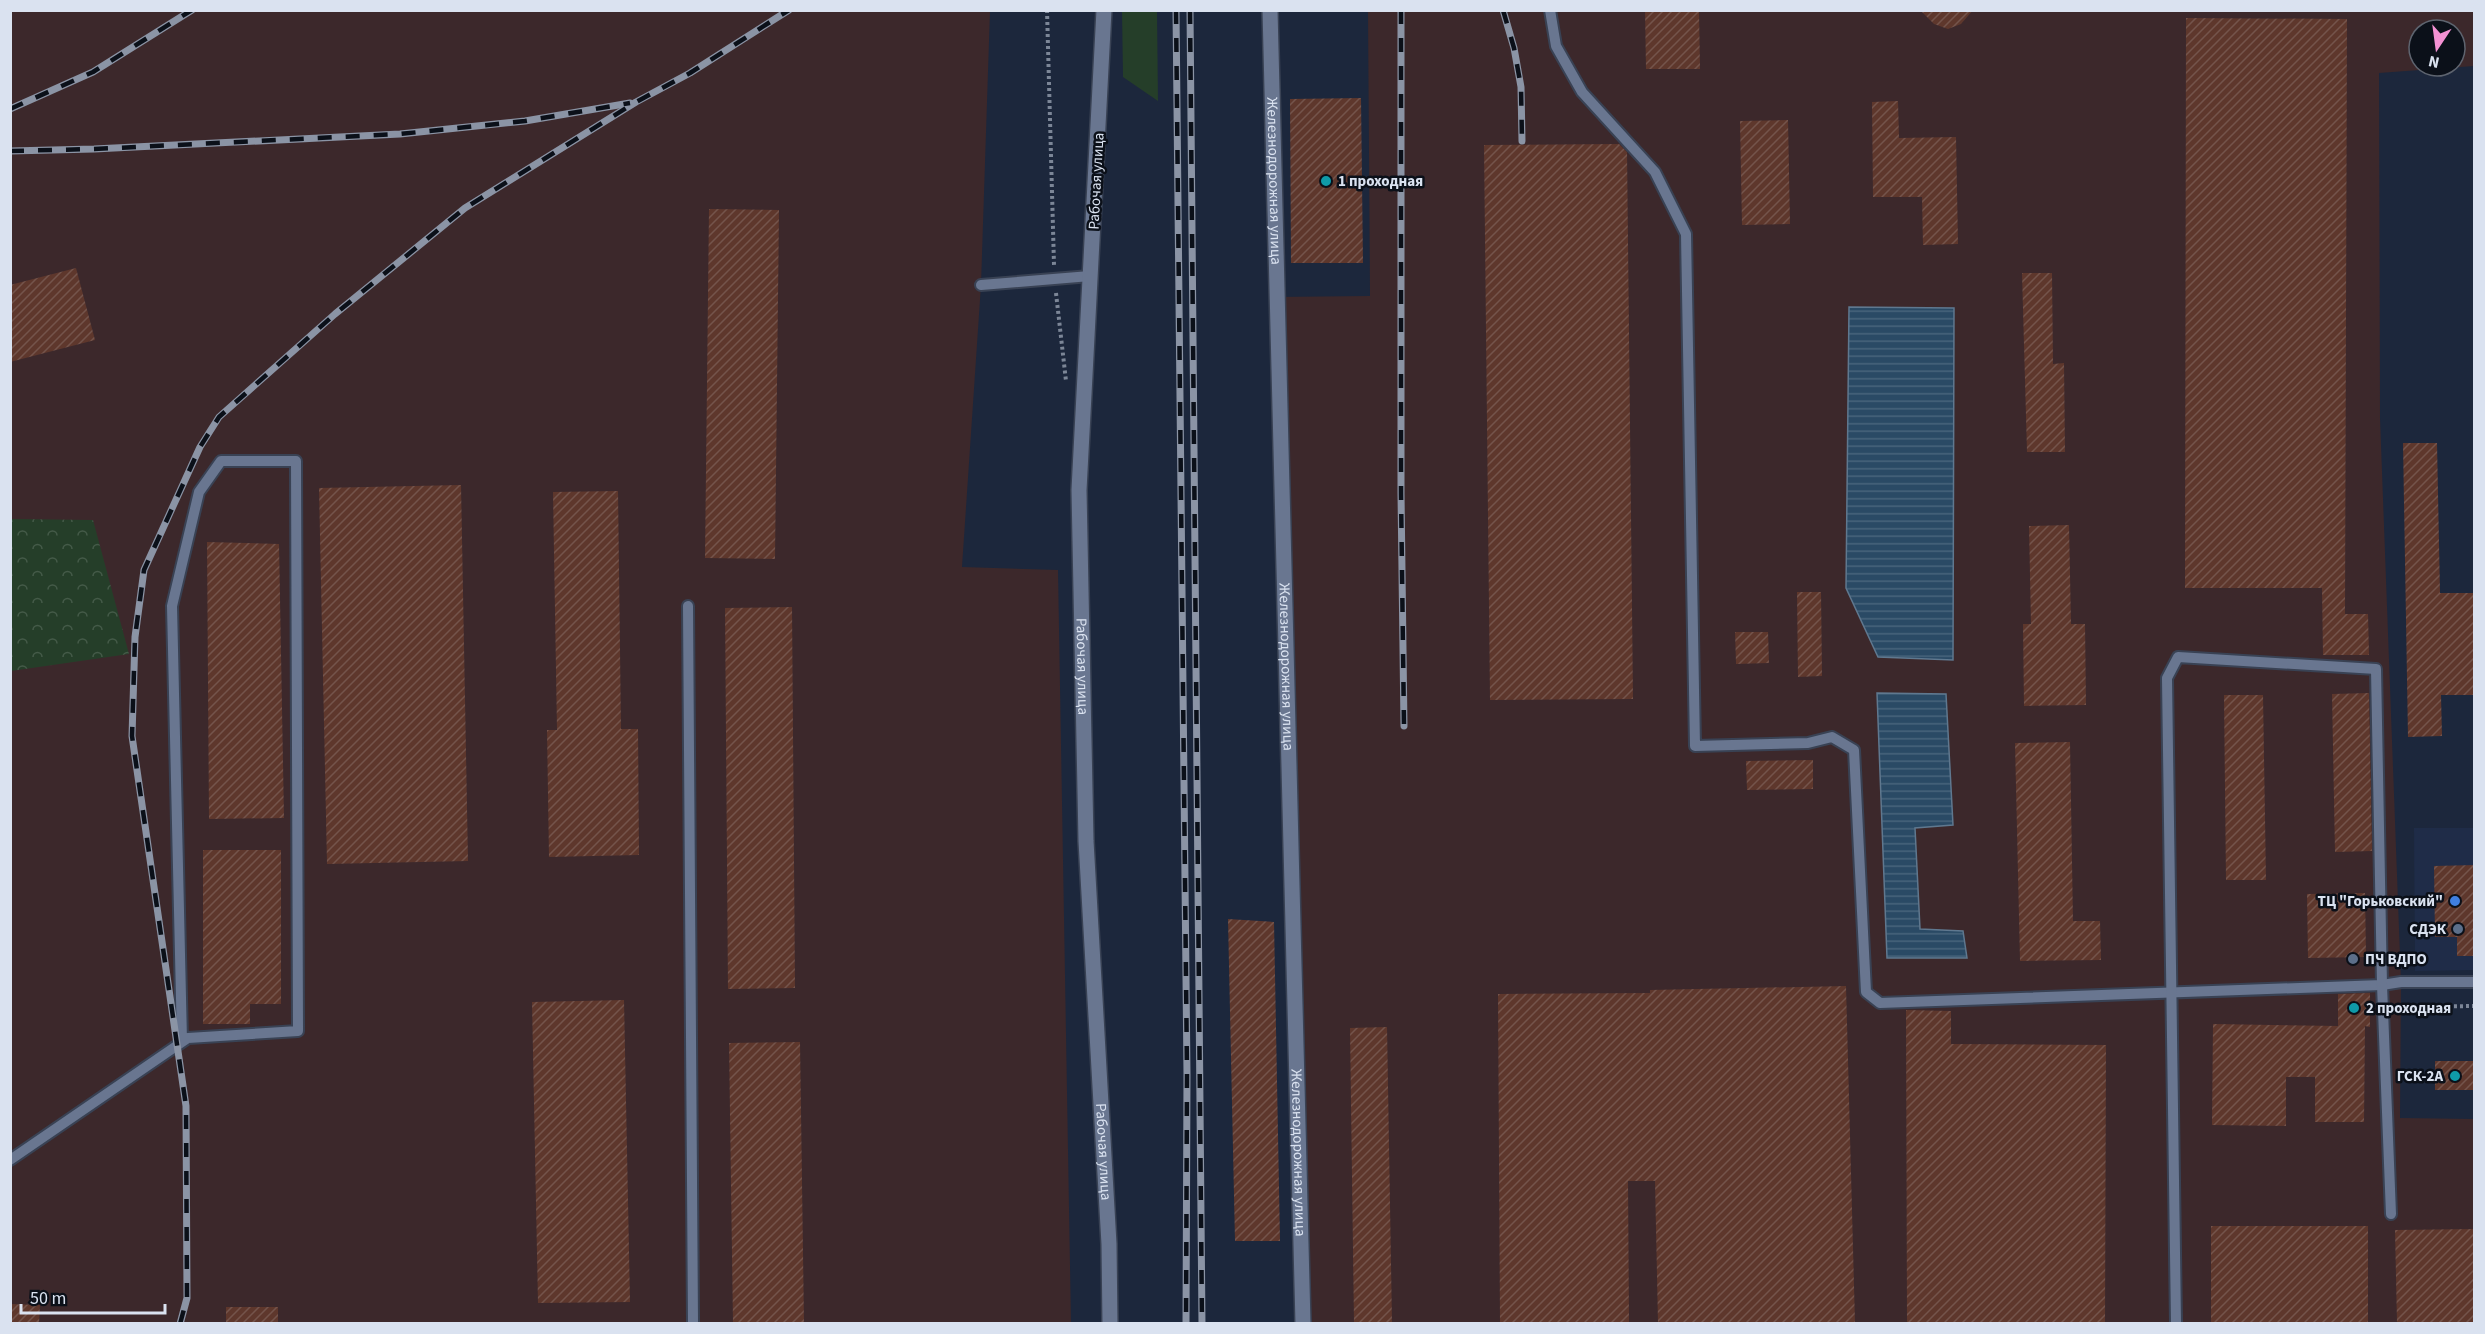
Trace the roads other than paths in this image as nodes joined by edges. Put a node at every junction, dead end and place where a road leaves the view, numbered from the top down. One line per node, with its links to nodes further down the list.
1 (1104, 10): 4 (street, Рабочая улица)
2 (1270, 10): 15 (street, Железнодорожная улица)
3 (1550, 10): 9 (lane)
4 (1090, 276): 5 (lane); 14 (street, Рабочая улица)
5 (981, 285)
6 (688, 606): 13 (lane)
7 (2475, 982): 8 (lane)
8 (2382, 985): 9 (lane); 9 (lane); 12 (lane)
9 (2172, 992): 16 (lane)
10 (182, 1041): 10 (lane); 11 (lane)
11 (10, 1160)
12 (2391, 1214)
13 (693, 1323)
14 (1110, 1323)
15 (1303, 1323)
16 (2176, 1323)

